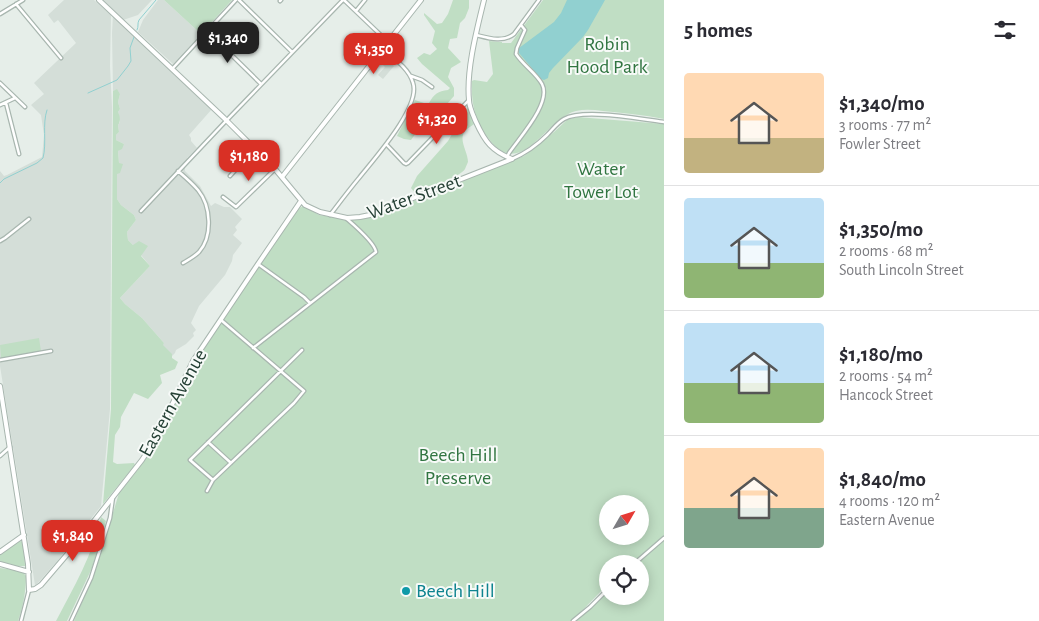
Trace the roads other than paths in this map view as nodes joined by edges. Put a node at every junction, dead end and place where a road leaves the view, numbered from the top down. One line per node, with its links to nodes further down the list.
1 (23, 0): 10 (street)
2 (99, 0): 20 (street, Water Street)
3 (237, 0): 14 (street); 18 (street)
4 (344, 0): 11 (street); 18 (street)
5 (365, 0): 11 (street)
6 (421, 0): 16 (street)
7 (489, 0): 9 (street)
8 (539, 0): 13 (street)
9 (484, 2): 15 (street)
10 (16, 4): 12 (street); 19 (street)
11 (356, 11): 16 (street)
12 (0, 14)
13 (521, 24): 15 (street); 35 (street)
14 (207, 31): 20 (street); 23 (street)
15 (476, 35): 26 (street)
16 (388, 42): 17 (street)
17 (382, 49): 21 (street); 40 (street)
18 (292, 52): 23 (street)
19 (61, 58)
20 (172, 68): 30 (street, Water Street)
21 (411, 76): 24 (street); 32 (street)
22 (0, 83): 25 (street)
23 (261, 84): 30 (street)
24 (432, 87)
25 (16, 98): 27 (street); 29 (street)
26 (469, 100): 32 (street); 35 (street)
27 (6, 103): 28 (street); 34 (street)
28 (0, 105)
29 (25, 107)
30 (226, 120): 33 (street, Water Street); 38 (street)
31 (664, 122): 36 (street)
32 (387, 145): 44 (street)
33 (255, 148): 37 (street, Water Street); 39 (street)
34 (19, 154)
35 (507, 157): 36 (street)
36 (512, 159): 45 (street, Water Street)
37 (274, 169): 40 (street, Water Street); 41 (street)
38 (178, 171): 43 (street); 48 (street)
39 (230, 176)
40 (282, 177): 42 (street, Water Street)
41 (223, 197)
42 (301, 201): 44 (street, Water Street); 49 (street, Eastern Avenue)
43 (141, 211)
44 (330, 214): 45 (street, Water Street)
45 (347, 218): 50 (street)
46 (29, 219): 47 (street)
47 (0, 241)
48 (183, 263)
49 (258, 264): 50 (street); 51 (street, Eastern Avenue)
50 (310, 303): 52 (street)
51 (220, 320): 52 (street); 65 (street, Eastern Avenue)
52 (253, 348): 56 (street)
53 (302, 350): 56 (street)
54 (51, 352): 55 (street)
55 (0, 360)
56 (281, 372): 59 (street); 62 (street)
57 (0, 386): 58 (street)
58 (2, 416): 60 (street)
59 (208, 442): 62 (street); 63 (street)
60 (10, 447): 61 (street); 66 (street)
61 (0, 456)
62 (231, 463): 63 (street)
63 (213, 480): 64 (street)
64 (207, 491)
65 (114, 495): 72 (street, Eastern Avenue); 75 (street)
66 (24, 535): 68 (street); 71 (street)
67 (664, 538): 69 (street)
68 (0, 552)
69 (644, 555)
70 (0, 564): 71 (street)
71 (29, 572): 72 (street)
72 (29, 590): 74 (street)
73 (599, 598): 76 (street)
74 (21, 621)
75 (71, 621)
76 (573, 621)

